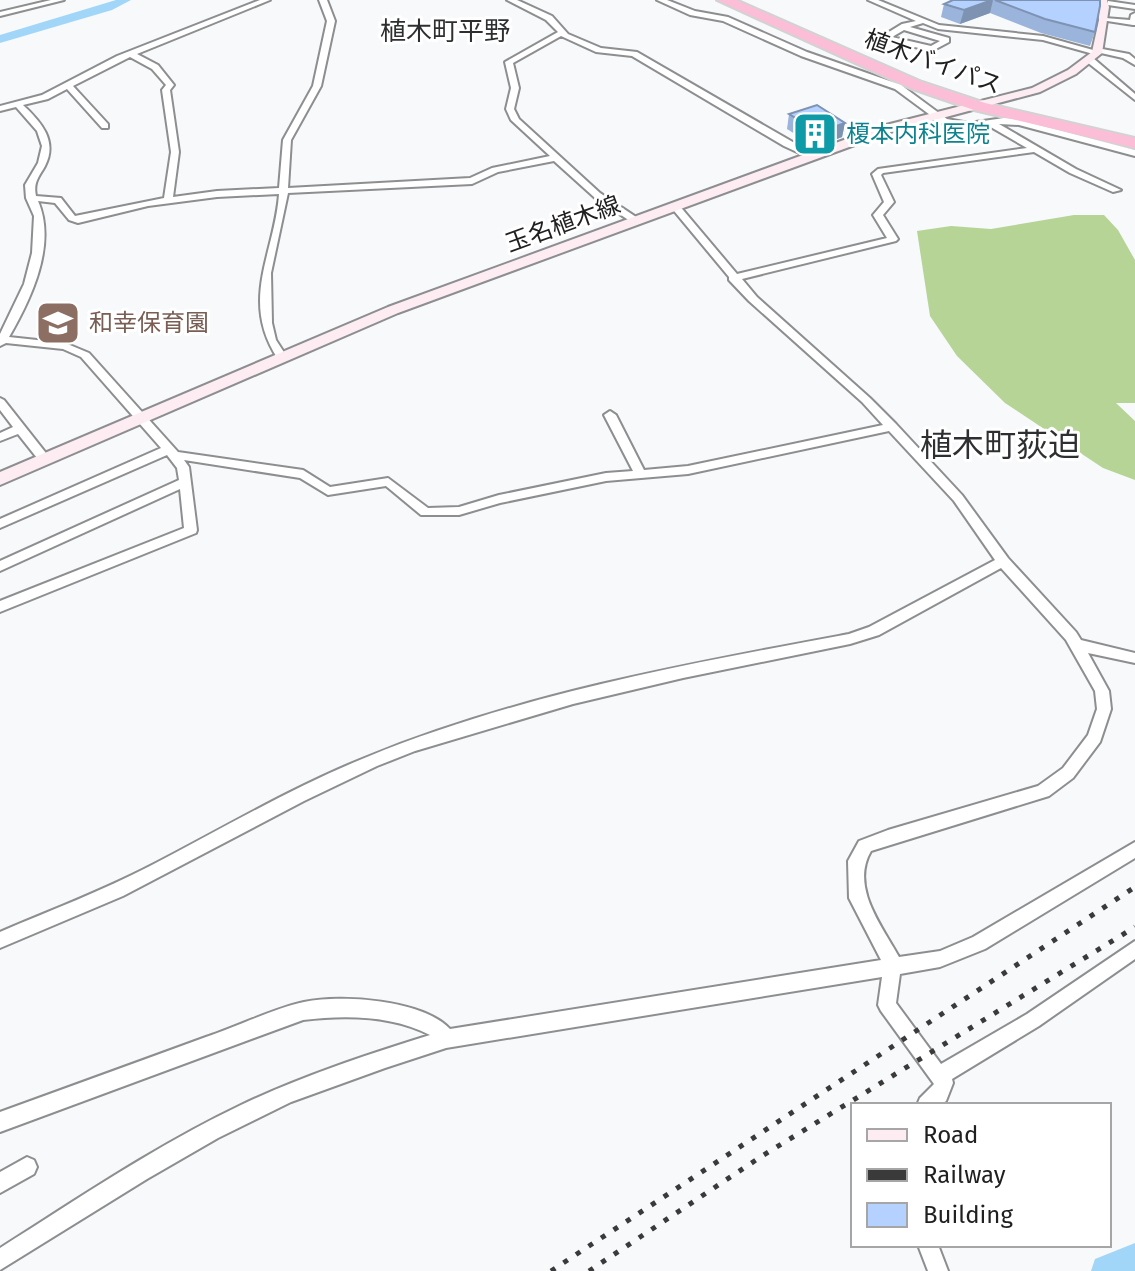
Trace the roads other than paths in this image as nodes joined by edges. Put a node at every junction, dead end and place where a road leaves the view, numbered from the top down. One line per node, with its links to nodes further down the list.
1 (266, 0): 16 (street)
2 (323, 0): 33 (street)
3 (511, 0): 15 (street)
4 (661, 0): 24 (street)
5 (724, 0): 22 (highway, 植木バイパス)
6 (872, 0): 13 (street)
7 (1107, 1): 9 (street); 12 (main road)
8 (61, 2): 10 (street)
9 (1135, 7)
10 (0, 14)
11 (1135, 15): 12 (street)
12 (1105, 20): 17 (main road)
13 (920, 22): 14 (street); 17 (street)
14 (903, 27): 14 (street)
15 (562, 33): 30 (street); 31 (street)
16 (131, 54): 19 (street); 35 (street)
17 (1095, 54): 18 (street); 20 (street); 22 (main road, 玉名植木線)
18 (1135, 63)
19 (69, 86): 21 (street); 26 (street)
20 (1135, 98)
21 (18, 105): 23 (street); 34 (street)
22 (980, 107): 24 (main road, 玉名植木線); 27 (highway, 植木バイパス)
23 (0, 109)
24 (934, 116): 25 (street); 30 (main road, 玉名植木線)
25 (991, 123): 28 (street); 29 (street)
26 (105, 126)
27 (1135, 143)
28 (1035, 149): 32 (street); 38 (street)
29 (1135, 153)
30 (813, 156): 36 (main road, 玉名植木線)
31 (555, 158): 33 (street); 37 (street)
32 (1116, 190)
33 (284, 191): 35 (street); 40 (street)
34 (31, 198): 35 (street); 39 (street)
35 (168, 200)
36 (675, 206): 37 (main road, 玉名植木線); 38 (street)
37 (636, 221): 40 (main road, 玉名植木線)
38 (733, 278): 44 (street)
39 (1, 340): 43 (street)
40 (282, 357): 43 (main road, 玉名植木線)
41 (0, 402): 45 (street)
42 (610, 415): 49 (street)
43 (143, 419): 47 (street); 48 (main road, 玉名植木線)
44 (892, 427): 49 (street); 53 (street)
45 (21, 428): 46 (street); 48 (street)
46 (0, 437)
47 (172, 452): 49 (street); 51 (street); 52 (street)
48 (45, 460): 50 (main road, 玉名植木線)
49 (640, 473)
50 (0, 479)
51 (185, 482): 54 (street); 55 (street)
52 (0, 524)
53 (1003, 561): 56 (street); 59 (street)
54 (0, 566)
55 (0, 607)
56 (1077, 645): 57 (street); 61 (street)
57 (1135, 658)
58 (1135, 849): 61 (street)
59 (0, 940)
60 (1135, 949): 63 (street)
61 (893, 964): 62 (street); 63 (street)
62 (446, 1039): 65 (street); 69 (street)
63 (940, 1075): 64 (street)
64 (929, 1103)
65 (0, 1122)
66 (27, 1167): 67 (street)
67 (0, 1183)
68 (929, 1247): 70 (street)
69 (0, 1260)
70 (938, 1271)

